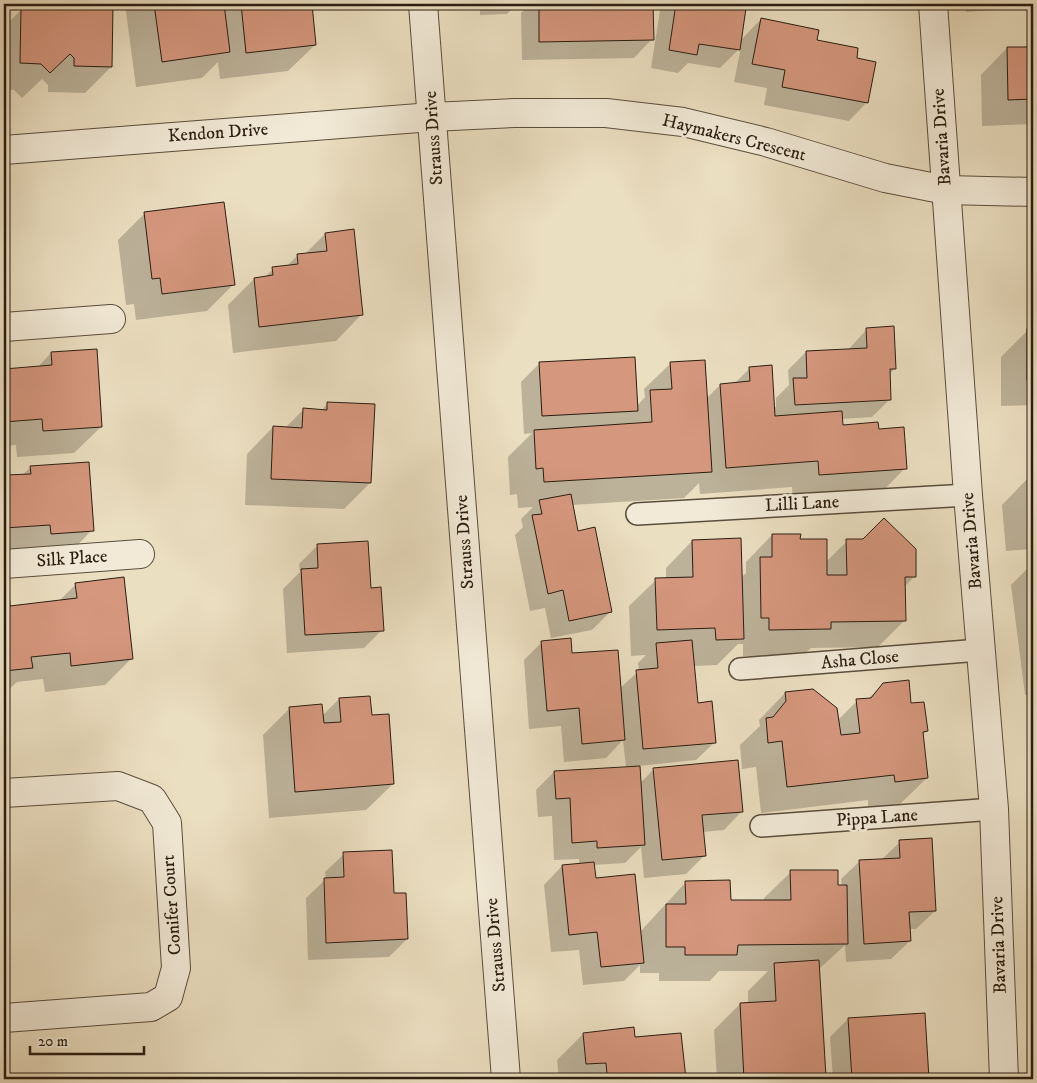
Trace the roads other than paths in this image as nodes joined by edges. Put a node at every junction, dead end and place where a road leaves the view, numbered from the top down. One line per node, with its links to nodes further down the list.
1 (424, 4): 3 (street, Strauss Drive)
2 (933, 4): 5 (street, Bavaria Drive)
3 (432, 117): 4 (street, Kendon Drive); 5 (street, Haymakers Crescent); 19 (street, Strauss Drive)
4 (4, 150)
5 (946, 190): 6 (street, Haymakers Crescent); 9 (street, Bavaria Drive)
6 (1033, 192)
7 (111, 319): 8 (street)
8 (4, 327)
9 (968, 495): 10 (lane, Lilli Lane); 13 (street, Bavaria Drive)
10 (637, 514)
11 (140, 554): 12 (street, Silk Place)
12 (4, 564)
13 (980, 650): 14 (lane, Asha Close); 16 (street, Bavaria Drive)
14 (740, 670)
15 (4, 793): 18 (street, Conifer Court)
16 (994, 810): 17 (lane, Pippa Lane); 20 (street, Bavaria Drive)
17 (761, 826)
18 (4, 1018)
19 (506, 1079)
20 (1004, 1079)

